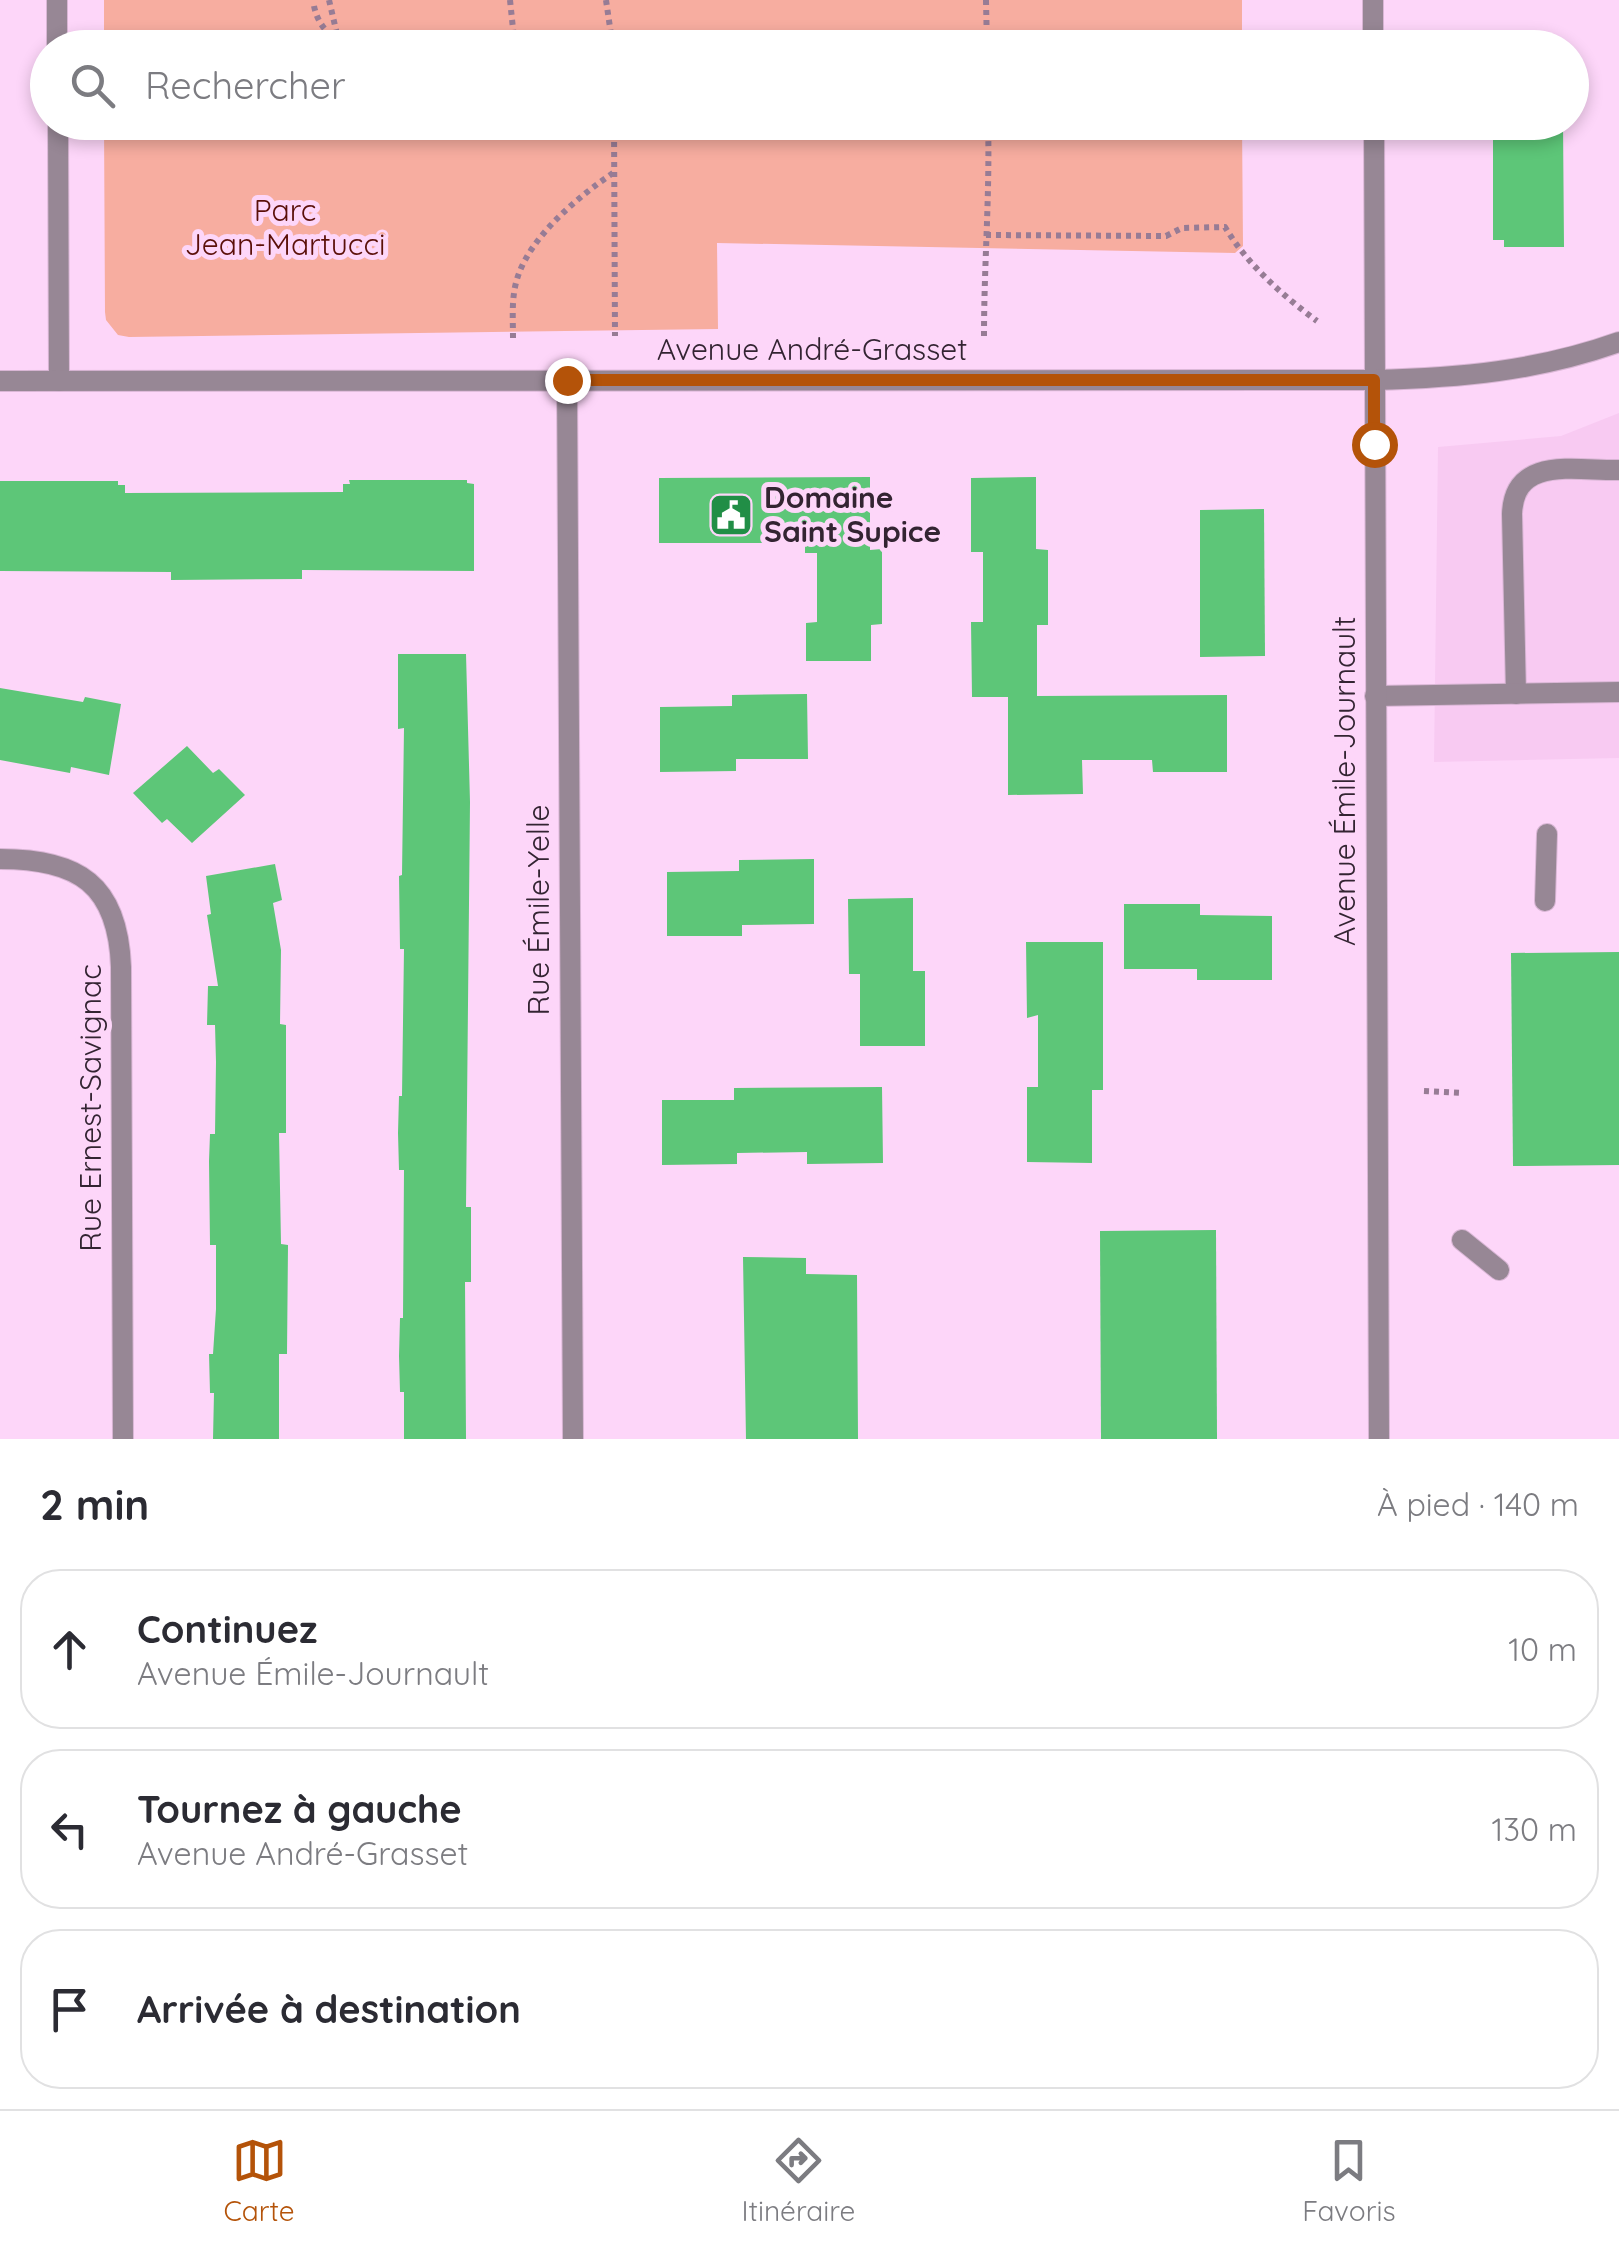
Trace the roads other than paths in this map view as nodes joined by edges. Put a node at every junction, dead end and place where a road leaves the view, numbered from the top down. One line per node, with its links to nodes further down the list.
1 (57, 0): 3 (street)
2 (1373, 0): 4 (street)
3 (58, 30)
4 (1373, 30)
5 (58, 140): 11 (street)
6 (1374, 140): 10 (street, Avenue Émile-Journault)
7 (1619, 342): 10 (street, Avenue André-Grasset)
8 (0, 380): 11 (street, Avenue André-Grasset)
9 (567, 380): 10 (street, Avenue André-Grasset); 11 (street, Avenue André-Grasset); 22 (street, Rue Émile-Yelle)
10 (1374, 380): 15 (street, Avenue Émile-Journault)
11 (59, 381)
12 (1619, 470): 14 (street)
13 (1619, 692): 14 (street)
14 (1516, 694): 15 (street)
15 (1375, 696): 23 (street, Avenue Émile-Journault)
16 (1546, 834): 18 (street)
17 (0, 860): 21 (street, Rue Ernest-Savignac)
18 (1545, 901)
19 (1462, 1240): 20 (street)
20 (1500, 1270)
21 (122, 1439)
22 (573, 1439)
23 (1378, 1439)

